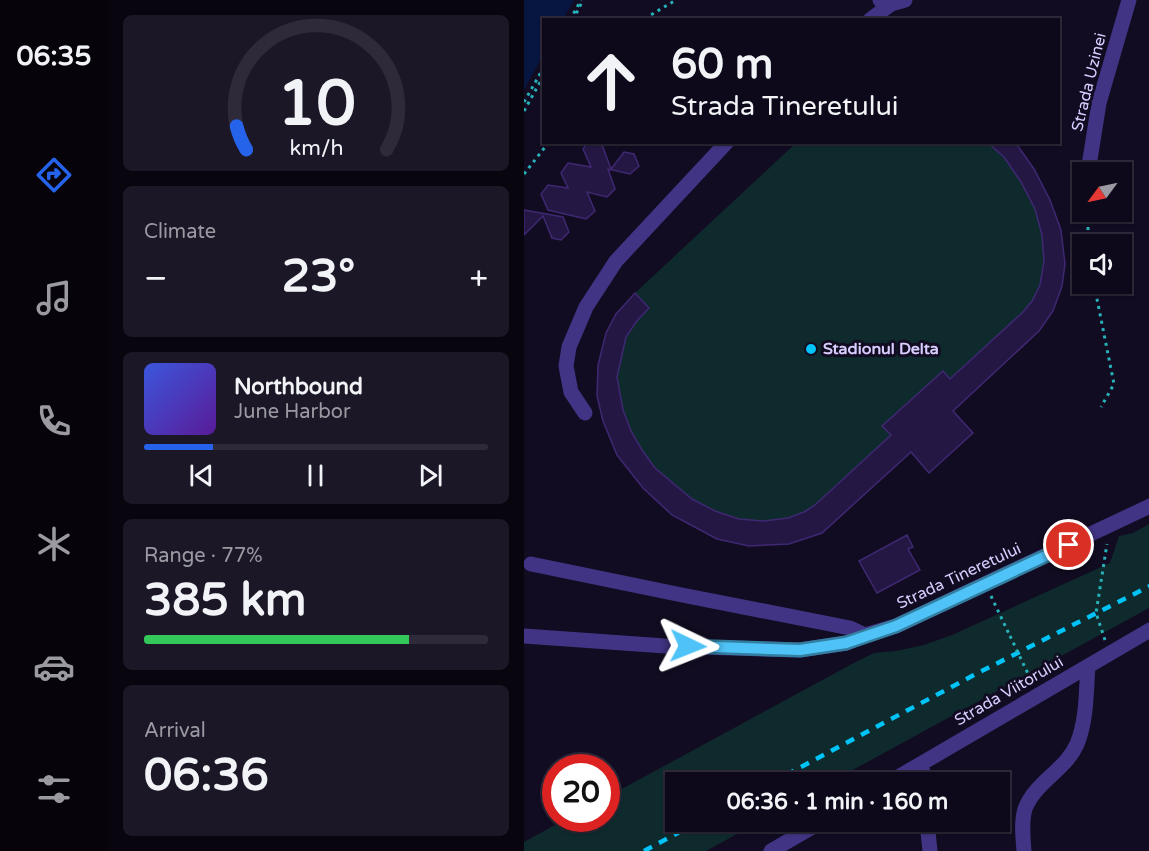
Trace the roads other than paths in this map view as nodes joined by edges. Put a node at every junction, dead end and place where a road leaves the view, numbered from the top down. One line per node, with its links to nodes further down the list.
1 (1129, 0): 5 (street, Strada Uzinei)
2 (892, 1): 3 (street)
3 (872, 18)
4 (725, 144): 6 (street)
5 (1089, 162)
6 (585, 413)
7 (1150, 506): 10 (street, Strada Tineretului)
8 (531, 564): 10 (street)
9 (1150, 630): 12 (street, Strada Viitorului)
10 (865, 635): 11 (street, Strada Tineretului)
11 (524, 636)
12 (1088, 666): 13 (street, Strada Viitorului); 20 (street)
13 (922, 763): 14 (street, Strada Viitorului); 15 (street)
14 (907, 772)
15 (922, 772)
16 (804, 832): 18 (street)
17 (928, 832): 19 (street)
18 (772, 851)
19 (929, 851)
20 (1024, 851)

